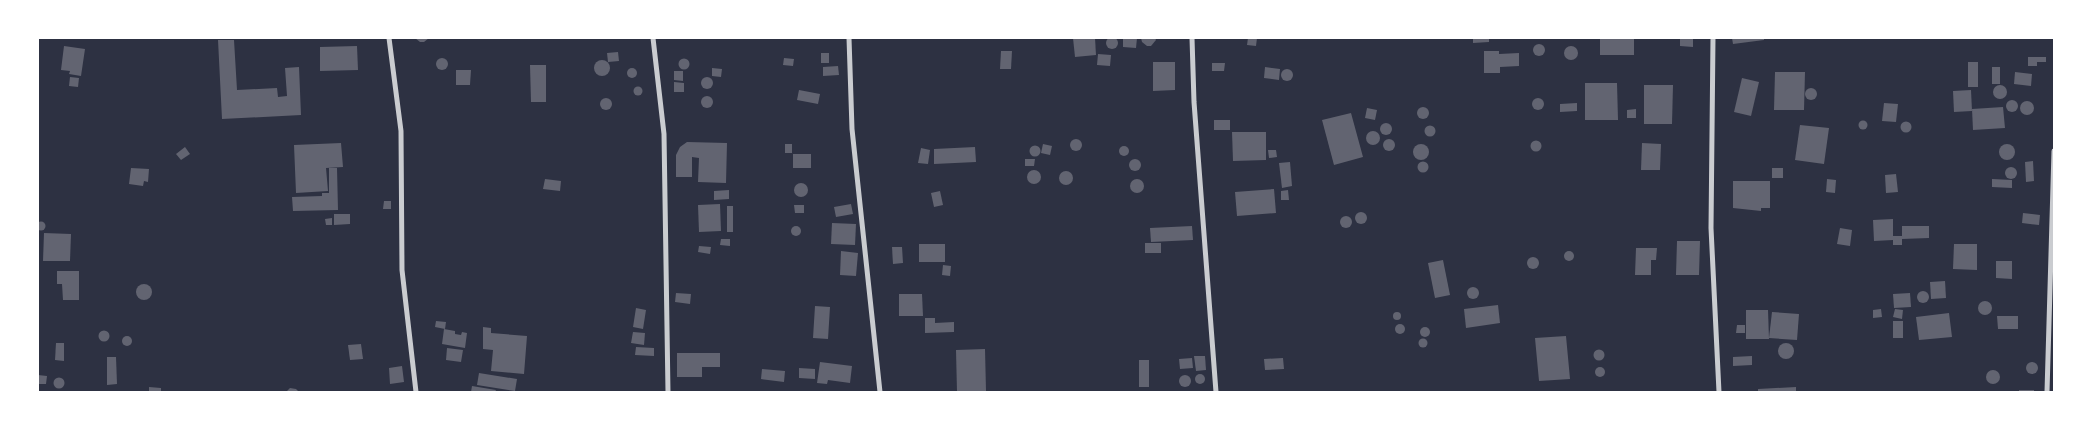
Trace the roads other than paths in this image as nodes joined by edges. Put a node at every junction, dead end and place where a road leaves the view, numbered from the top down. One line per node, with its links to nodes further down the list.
1 (389, 38): 7 (street)
2 (654, 38): 8 (street)
3 (849, 38): 9 (street)
4 (1192, 38): 10 (street)
5 (1713, 38): 11 (street)
6 (2054, 151): 12 (street)
7 (416, 392)
8 (668, 392)
9 (880, 392)
10 (1216, 392)
11 (1719, 392)
12 (2047, 392)

